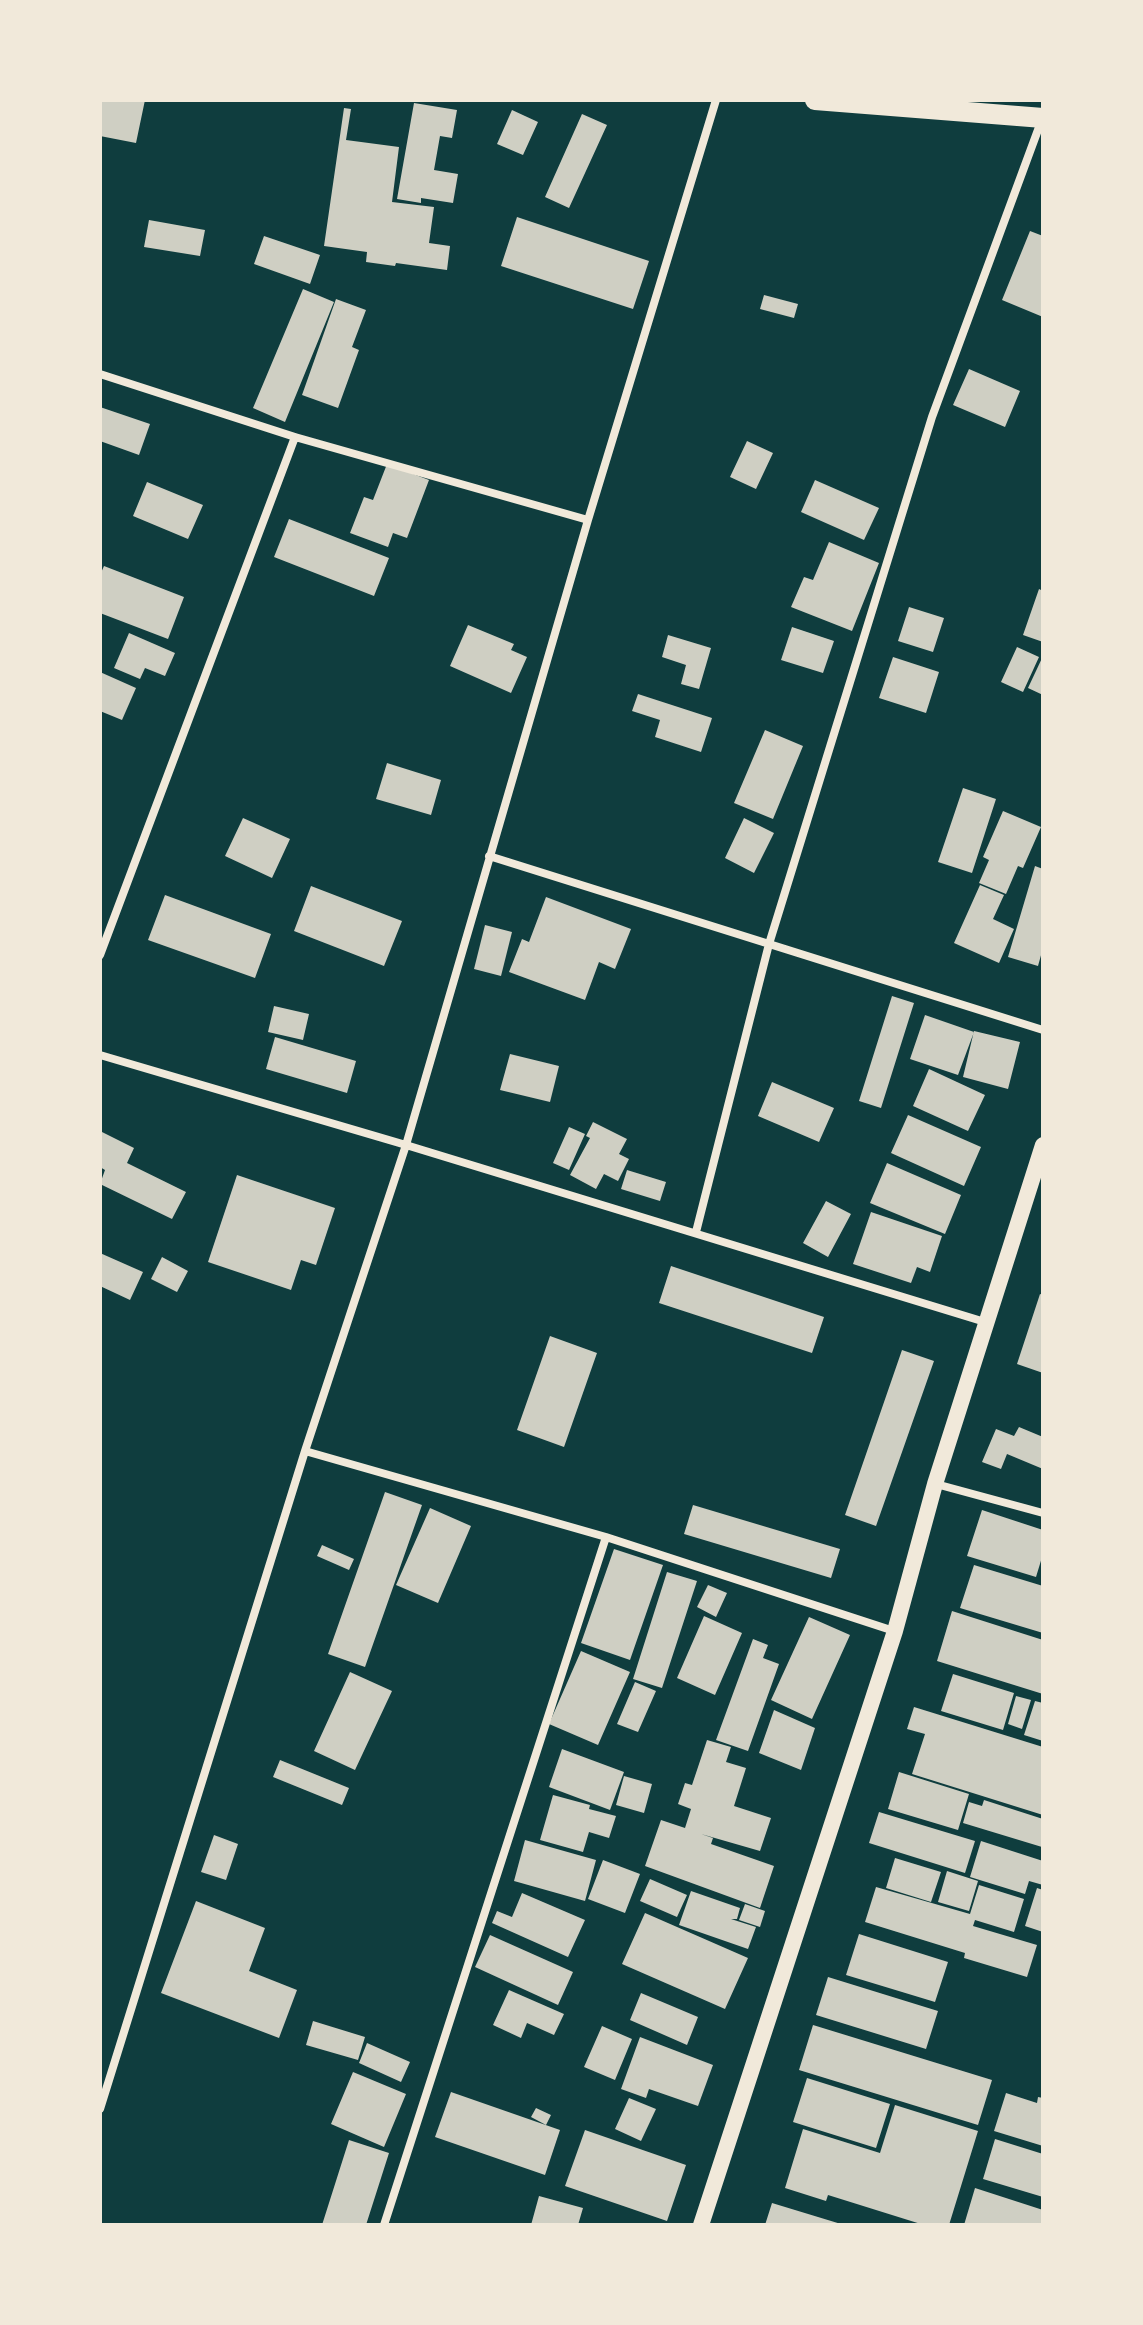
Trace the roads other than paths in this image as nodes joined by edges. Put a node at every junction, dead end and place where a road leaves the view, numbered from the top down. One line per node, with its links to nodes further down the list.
1 (716, 100): 6 (street)
2 (815, 100): 3 (main road)
3 (1043, 118): 8 (street)
4 (100, 374): 5 (street)
5 (295, 437): 6 (street); 9 (street)
6 (588, 520): 7 (street)
7 (489, 856): 8 (street); 12 (street)
8 (769, 944): 10 (street); 14 (street)
9 (100, 955)
10 (1043, 1030)
11 (100, 1055): 12 (street)
12 (406, 1145): 14 (street); 16 (street)
13 (1043, 1145): 15 (main road)
14 (696, 1232): 15 (street)
15 (985, 1322): 17 (main road)
16 (305, 1451): 19 (street); 21 (street)
17 (935, 1484): 18 (street); 20 (main road)
18 (1043, 1513)
19 (606, 1537): 20 (street); 22 (street)
20 (895, 1631): 23 (main road)
21 (100, 2109)
22 (384, 2225)
23 (701, 2225)

